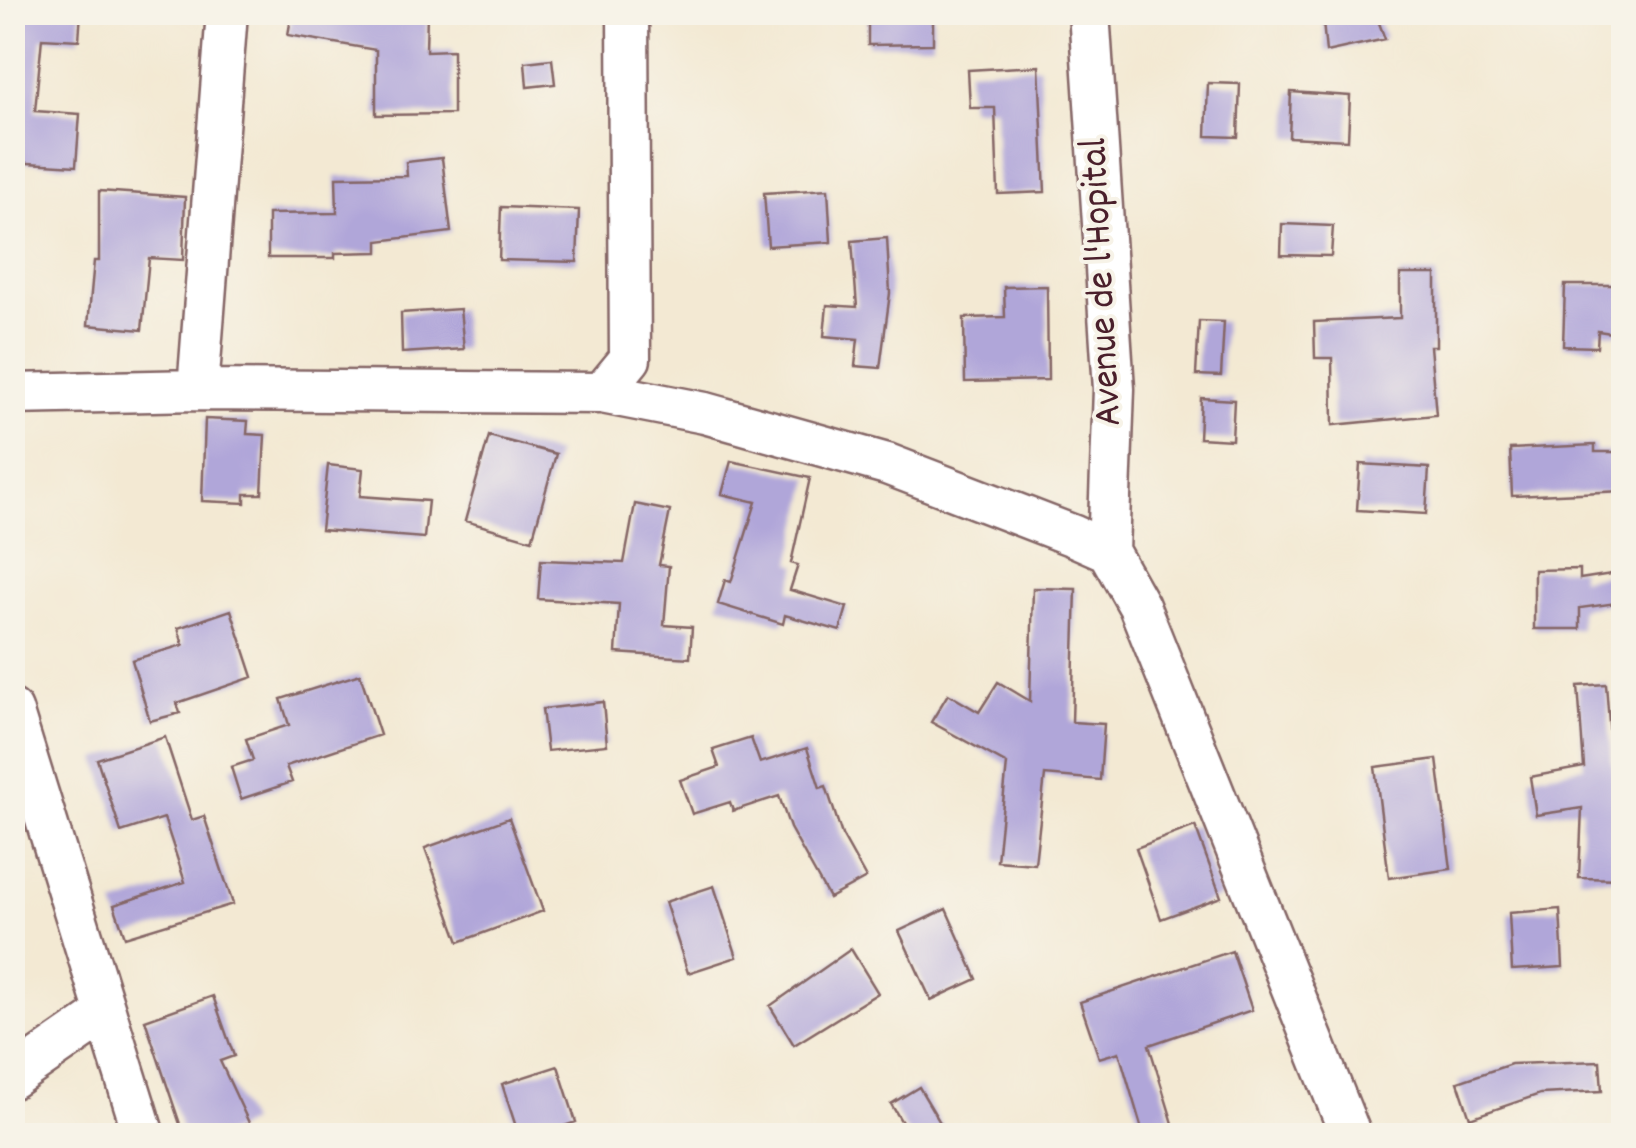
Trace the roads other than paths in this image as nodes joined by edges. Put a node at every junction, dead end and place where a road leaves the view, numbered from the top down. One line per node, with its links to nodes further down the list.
1 (227, 12): 4 (street)
2 (628, 12): 5 (street)
3 (1089, 12): 7 (street, Avenue de l'Hopital)
4 (198, 390): 5 (street); 6 (street)
5 (602, 393): 7 (street)
6 (12, 394)
7 (1108, 551): 12 (street)
8 (12, 710): 9 (street)
9 (106, 1013): 10 (street); 11 (street)
10 (12, 1078)
11 (144, 1136)
12 (1351, 1136)

